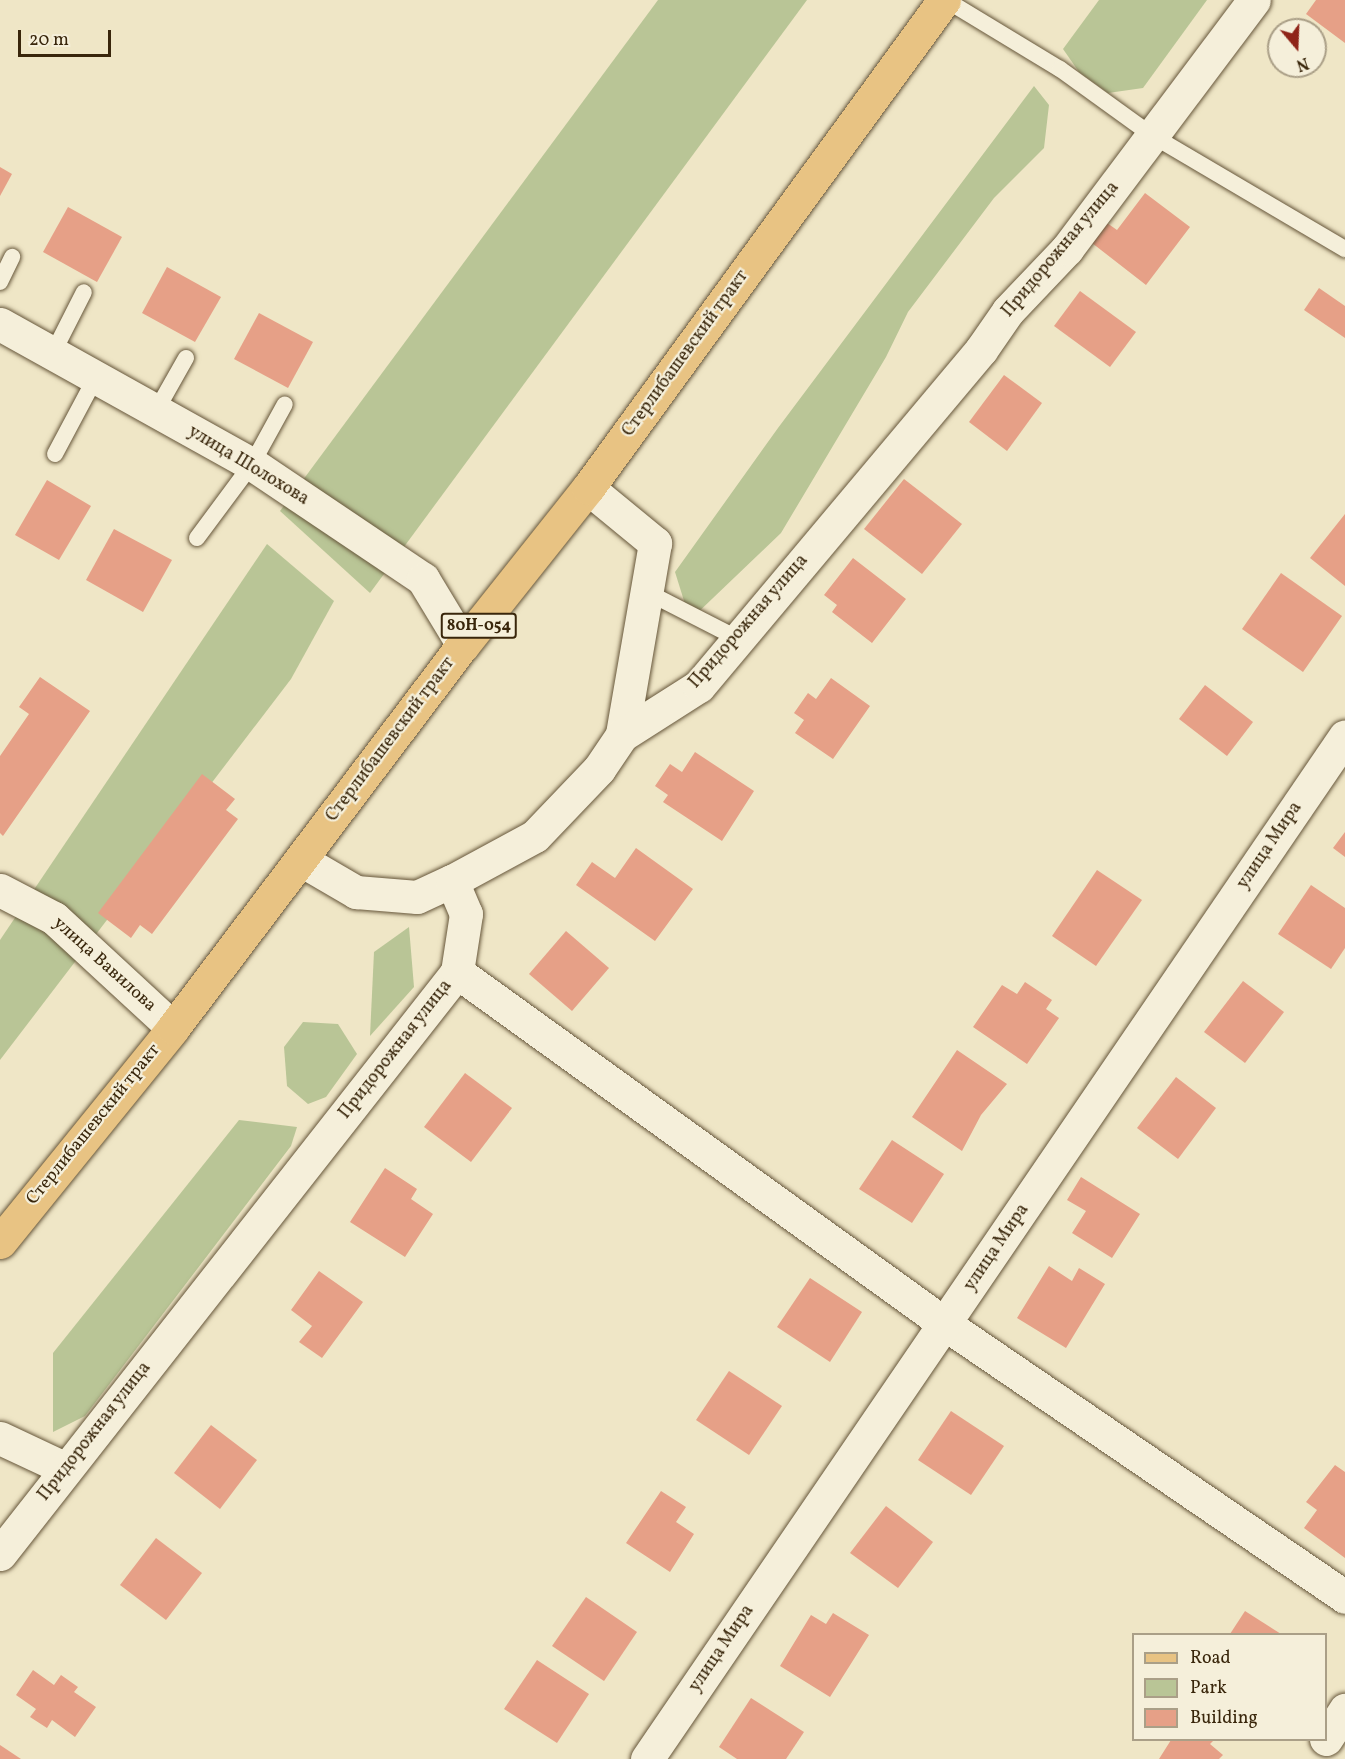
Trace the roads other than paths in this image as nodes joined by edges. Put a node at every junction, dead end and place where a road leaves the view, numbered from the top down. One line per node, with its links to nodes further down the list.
1 (945, 0): 3 (lane); 16 (main road, Стерлибашевский тракт / 80Н-054)
2 (1254, 0): 3 (street, Придорожная улица)
3 (1154, 136): 4 (lane); 19 (street, Придорожная улица)
4 (1345, 249)
5 (12, 257): 6 (lane)
6 (0, 282)
7 (84, 292): 9 (lane)
8 (0, 324): 9 (street, улица Шолохова)
9 (53, 353): 11 (street, улица Шолохова)
10 (186, 358): 13 (lane)
11 (96, 377): 13 (street, улица Шолохова); 14 (lane)
12 (285, 404): 15 (lane)
13 (156, 411): 15 (street, улица Шолохова)
14 (55, 454)
15 (252, 464): 17 (lane); 20 (street, улица Шолохова)
16 (588, 488): 18 (street); 20 (main road, Стерлибашевский тракт / 80Н-054)
17 (196, 538)
18 (647, 592): 19 (lane); 21 (street)
19 (739, 639): 21 (street, Придорожная улица)
20 (463, 645): 23 (main road, Стерлибашевский тракт / 80Н-054)
21 (622, 735): 24 (street, Придорожная улица)
22 (1345, 736): 29 (street, улица Мира)
23 (301, 860): 24 (street); 27 (main road, Стерлибашевский тракт / 80Н-054)
24 (452, 881): 26 (street, Придорожная улица)
25 (0, 890): 27 (street, улица Вавилова)
26 (457, 972): 29 (street); 31 (street, Придорожная улица)
27 (173, 1028): 28 (main road, Стерлибашевский тракт / 80Н-054)
28 (0, 1242)
29 (945, 1324): 33 (street); 37 (street, улица Мира)
30 (0, 1438): 31 (street)
31 (64, 1468): 32 (street, Придорожная улица)
32 (0, 1554)
33 (1345, 1597)
34 (1345, 1710): 35 (street)
35 (1327, 1736)
36 (1324, 1741): 38 (street)
37 (647, 1759)
38 (1311, 1759)

